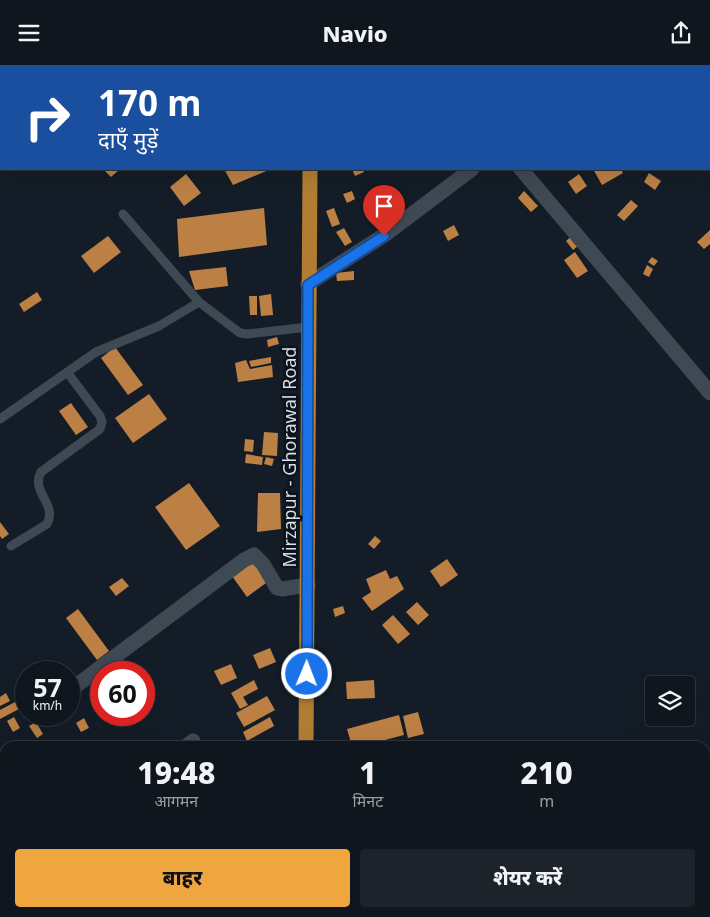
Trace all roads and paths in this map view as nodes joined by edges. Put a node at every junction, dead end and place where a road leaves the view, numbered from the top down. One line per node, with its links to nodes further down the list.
1 (310, 170): 5 (main road, Mirzapur - Ghorawal Road)
2 (471, 170): 5 (street)
3 (522, 170): 9 (street)
4 (123, 214): 6 (lane)
5 (308, 285): 7 (main road, Mirzapur - Ghorawal Road)
6 (199, 302): 7 (lane); 8 (lane)
7 (308, 327): 12 (main road, Mirzapur - Ghorawal Road)
8 (68, 372): 10 (lane); 11 (lane)
9 (710, 393)
10 (0, 419)
11 (11, 546)
12 (308, 585): 13 (street); 14 (main road, Mirzapur - Ghorawal Road)
13 (80, 683)
14 (306, 741)

